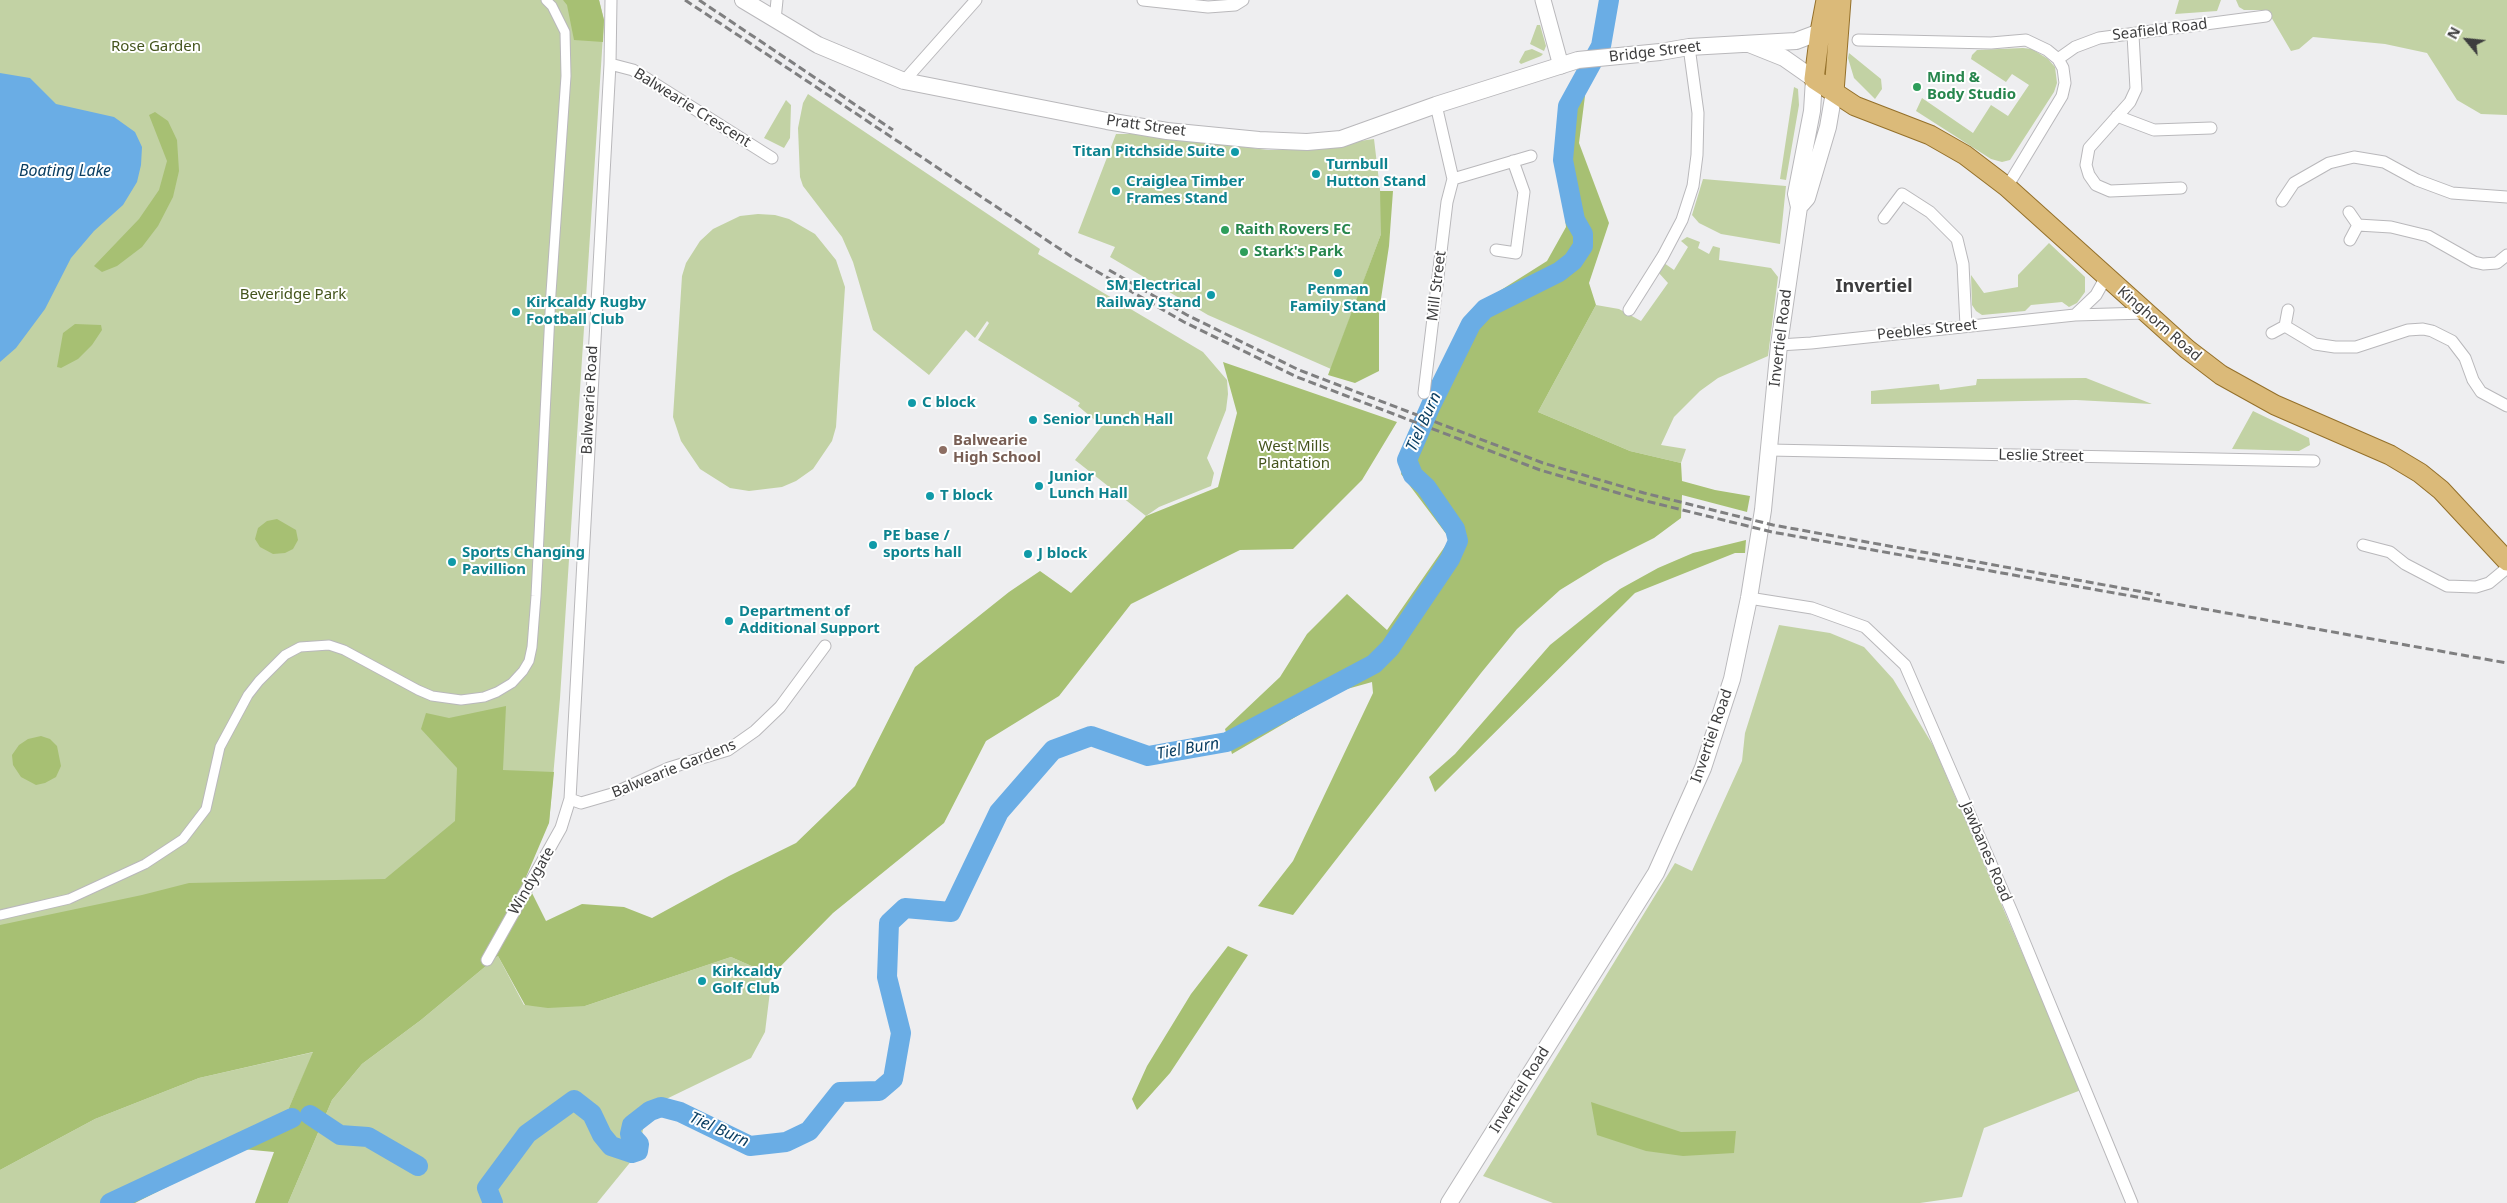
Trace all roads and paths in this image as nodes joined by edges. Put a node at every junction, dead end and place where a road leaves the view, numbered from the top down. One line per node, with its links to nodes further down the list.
1 (546, 0): 63 (street)
2 (611, 0): 20 (street, Balwearie Road)
3 (742, 0): 12 (main road, Pratt Street)
4 (777, 0): 12 (street)
5 (976, 0): 23 (street)
6 (1143, 0): 7 (street)
7 (1243, 0)
8 (1543, 0): 21 (street)
9 (1826, 0): 13 (main road)
10 (1841, 0): 18 (main road)
11 (2266, 16): 14 (street, Seafield Road)
12 (775, 20): 23 (main road, Pratt Street)
13 (1820, 32): 16 (main road, Bridge Street); 22 (main road)
14 (2133, 35): 19 (street, Seafield Road); 27 (street)
15 (1858, 40): 19 (street)
16 (1749, 44): 17 (main road, Bridge Street); 22 (main road, Bridge Street)
17 (1689, 46): 21 (main road, Bridge Street); 45 (street)
18 (1839, 50): 22 (main road); 24 (main road)
19 (2058, 59): 33 (street)
20 (610, 64): 30 (street, Balwearie Crescent); 62 (street, Balwearie Road)
21 (1561, 66): 25 (main road, Pratt Street)
22 (1814, 79): 24 (main road, Kinghorn Road); 26 (main road, Invertiel Road)
23 (904, 81): 25 (main road, Pratt Street)
24 (1834, 92): 26 (main road); 33 (main road, Kinghorn Road); 37 (main road, Invertiel Road)
25 (1436, 105): 32 (street)
26 (1812, 111): 37 (main road, Invertiel Road)
27 (2117, 116): 28 (street); 34 (street)
28 (2211, 128)
29 (1532, 156): 31 (street)
30 (772, 158)
31 (1513, 161): 32 (street); 42 (street)
32 (1454, 179): 53 (street, Mill Street)
33 (2007, 187): 44 (main road, Kinghorn Road)
34 (2181, 188)
35 (2507, 197): 36 (street)
36 (2282, 201)
37 (1800, 207): 52 (main road, Invertiel Road)
38 (2349, 212): 40 (street)
39 (1884, 218): 49 (street)
40 (2358, 225): 41 (street); 43 (street)
41 (2350, 240)
42 (1496, 250)
43 (2507, 255)
44 (2106, 277): 47 (main road, Kinghorn Road); 48 (street)
45 (1629, 310)
46 (2288, 310): 50 (street)
47 (2146, 313): 48 (street, Peebles Street); 58 (main road, Kinghorn Road)
48 (2075, 315): 49 (street, Peebles Street)
49 (1966, 326): 52 (street, Peebles Street)
50 (2285, 326): 51 (street); 54 (street)
51 (2272, 333)
52 (1779, 345): 55 (main road, Invertiel Road)
53 (1424, 393)
54 (2507, 406)
55 (1769, 450): 56 (street, Leslie Street); 60 (main road, Invertiel Road)
56 (2314, 462)
57 (2363, 545): 59 (street)
58 (2507, 561)
59 (2507, 568)
60 (1749, 598): 65 (main road, Invertiel Road); 66 (street, Jawbanes Road)
61 (825, 646): 62 (street, Balwearie Gardens)
62 (570, 799): 64 (street, Windygate)
63 (0, 915)
64 (488, 960)
65 (1449, 1203)
66 (2132, 1203)

